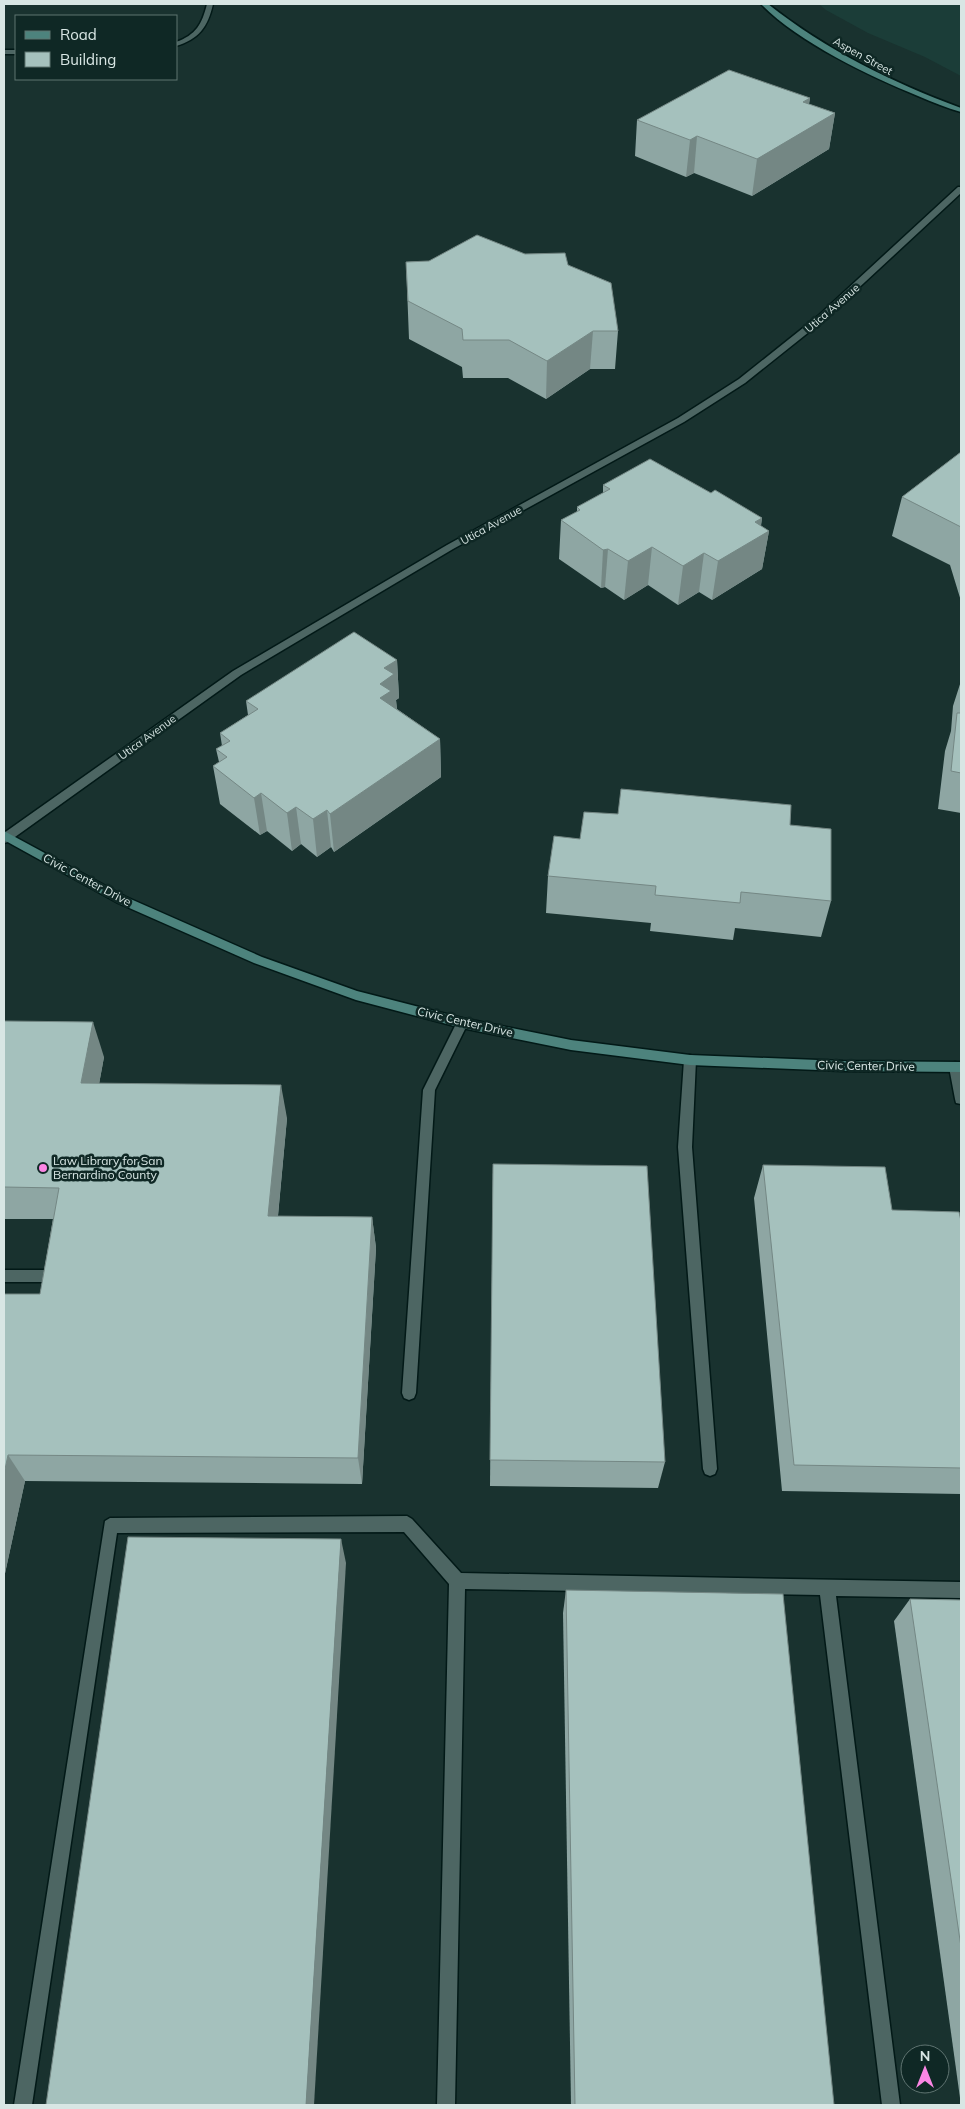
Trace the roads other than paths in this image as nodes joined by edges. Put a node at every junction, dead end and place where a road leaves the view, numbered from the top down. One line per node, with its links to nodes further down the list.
1 (210, 4): 3 (street)
2 (764, 4): 4 (street, Aspen Street)
3 (178, 43)
4 (961, 110)
5 (961, 188): 6 (street, Utica Avenue)
6 (5, 837): 7 (street, Civic Center Drive)
7 (462, 1023): 8 (street, Civic Center Drive); 13 (street)
8 (690, 1060): 9 (street, Civic Center Drive); 14 (street)
9 (958, 1067): 10 (street)
10 (961, 1098)
11 (4, 1276): 12 (street)
12 (54, 1276)
13 (409, 1393)
14 (710, 1469)
15 (457, 1581): 16 (street); 18 (street); 19 (street)
16 (827, 1589): 17 (street); 20 (street)
17 (961, 1590)
18 (23, 2105)
19 (446, 2105)
20 (891, 2105)

